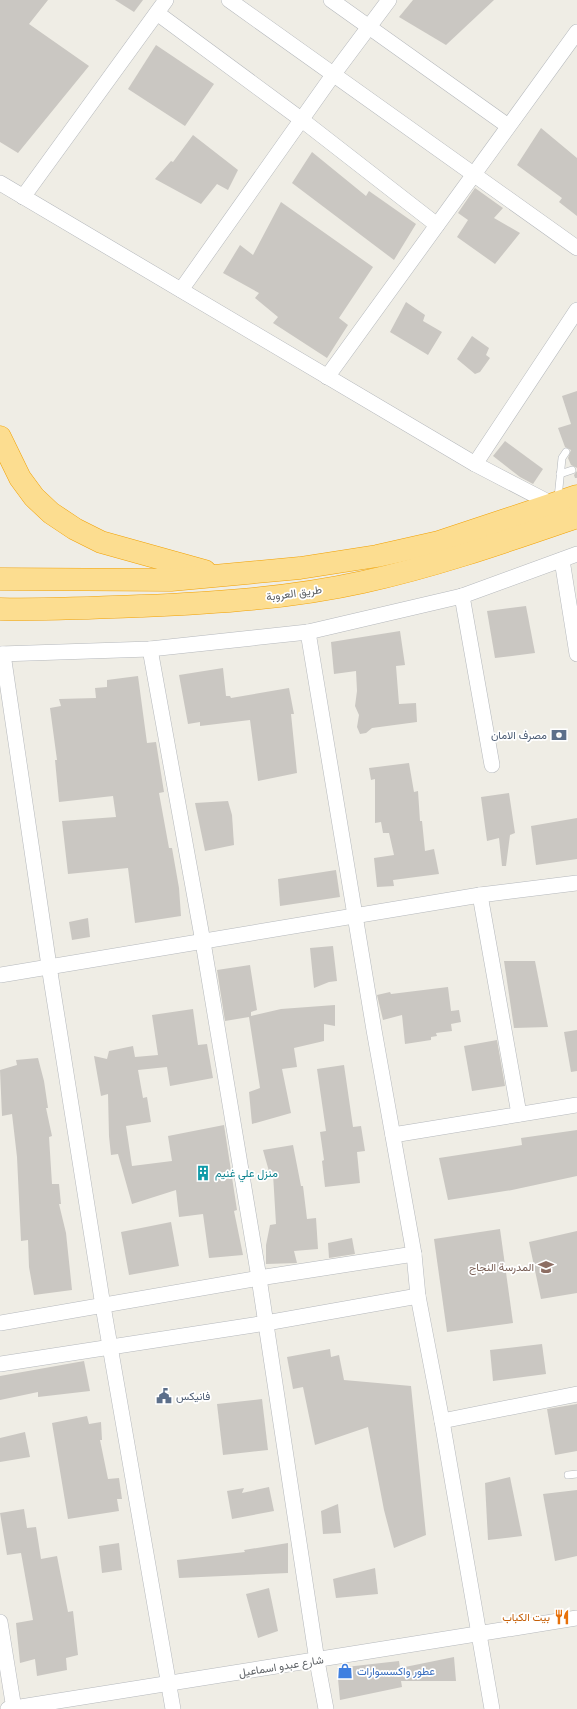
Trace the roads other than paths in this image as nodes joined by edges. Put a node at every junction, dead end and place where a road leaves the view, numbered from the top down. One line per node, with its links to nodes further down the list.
1 (166, 0): 5 (street)
2 (229, 0): 8 (street)
3 (331, 0): 6 (street)
4 (388, 0): 6 (street)
5 (157, 13): 9 (street); 13 (street)
6 (368, 27): 8 (street); 10 (street)
7 (577, 32): 10 (street)
8 (333, 75): 9 (street); 11 (street)
9 (302, 120): 14 (street); 16 (street)
10 (508, 126): 11 (street)
11 (474, 174): 14 (street); 15 (street)
12 (0, 182): 13 (street)
13 (24, 197): 16 (street)
14 (437, 225): 18 (street)
15 (577, 248)
16 (181, 290): 18 (street)
17 (577, 310): 21 (street)
18 (327, 377): 21 (street)
19 (0, 437): 28 (highway)
20 (566, 452): 23 (lane)
21 (475, 464): 24 (street)
22 (572, 470): 23 (lane)
23 (560, 474): 24 (lane)
24 (562, 501): 28 (highway)
25 (577, 517): 32 (highway, طريق العروبة)
26 (577, 554): 27 (street)
27 (562, 560): 30 (street); 37 (street)
28 (222, 575): 29 (highway)
29 (0, 579)
30 (462, 596): 34 (street); 38 (street)
31 (0, 609): 32 (highway, طريق العروبة)
32 (51, 610): 33 (highway)
33 (0, 621)
34 (308, 632): 35 (street); 41 (street)
35 (150, 649): 36 (street); 42 (street)
36 (1, 654): 43 (street)
37 (577, 654)
38 (492, 765)
39 (577, 882): 40 (street)
40 (480, 895): 41 (street); 46 (street)
41 (356, 917): 42 (street); 47 (street)
42 (203, 942): 43 (street); 49 (street)
43 (49, 966): 44 (street); 51 (street)
44 (0, 975)
45 (577, 1105): 46 (street)
46 (519, 1114): 47 (street)
47 (393, 1135): 48 (street)
48 (414, 1254): 49 (street); 50 (street)
49 (259, 1278): 51 (street); 53 (street)
50 (418, 1296): 53 (street); 57 (street)
51 (103, 1306): 52 (street); 54 (street)
52 (0, 1323)
53 (266, 1323): 54 (street); 63 (street)
54 (111, 1347): 55 (street); 64 (street)
55 (0, 1364)
56 (577, 1394): 57 (street)
57 (442, 1421): 62 (street)
58 (577, 1474): 59 (lane)
59 (568, 1475)
60 (577, 1618): 62 (street, شارع عبدو اسماعيل)
61 (0, 1622): 65 (street)
62 (480, 1635): 63 (street, شارع عبدو اسماعيل); 68 (street)
63 (317, 1660): 64 (street, شارع عبدو اسماعيل); 67 (street)
64 (169, 1683): 65 (street, شارع عبدو اسماعيل); 66 (street)
65 (12, 1709)
66 (173, 1709)
67 (326, 1709)
68 (492, 1709)

